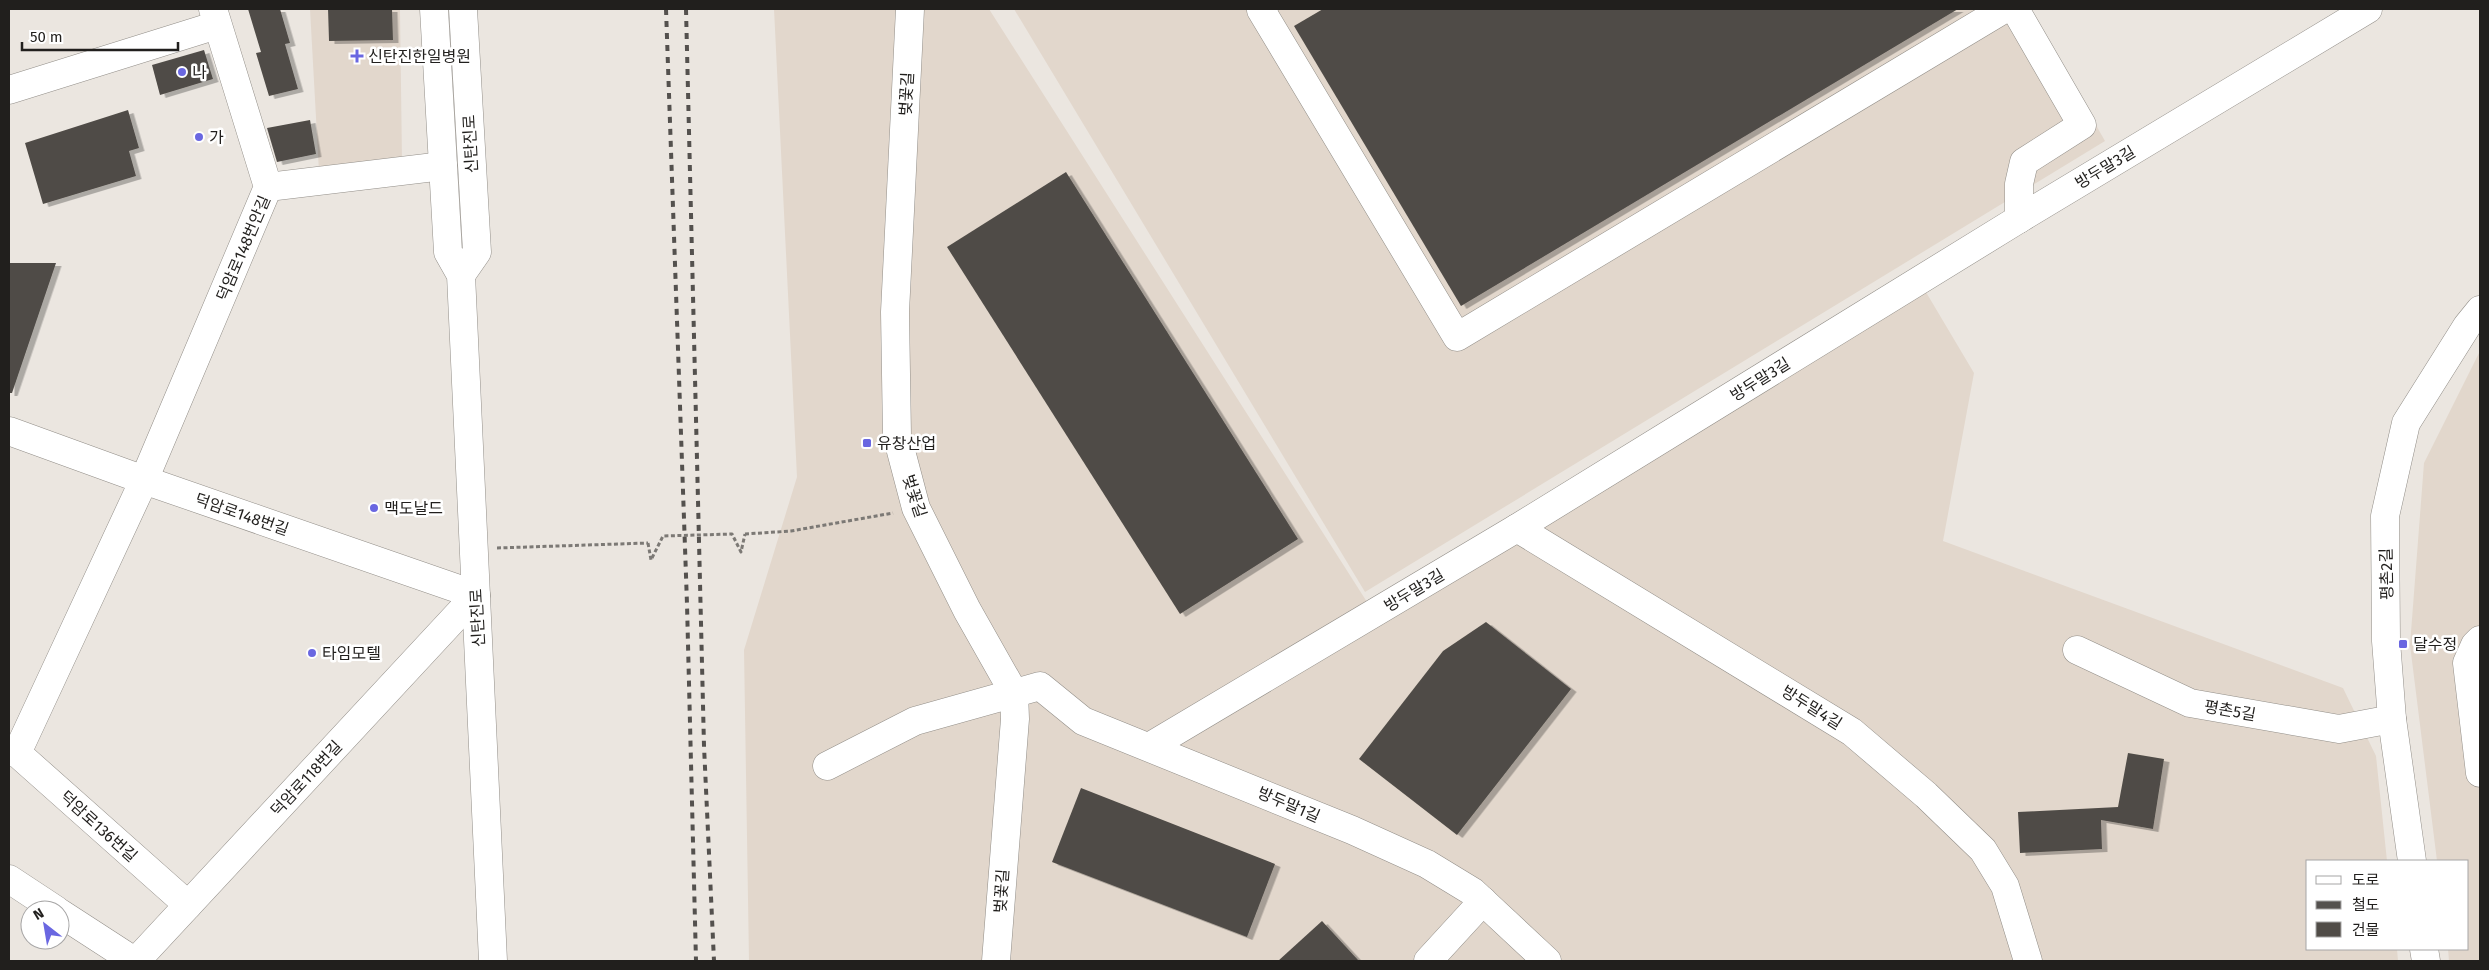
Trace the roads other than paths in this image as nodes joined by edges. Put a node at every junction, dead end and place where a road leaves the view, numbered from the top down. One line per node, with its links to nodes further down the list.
1 (434, 9): 10 (street, 신탄진로)
2 (463, 9): 13 (street, 신탄진로)
3 (910, 9): 21 (street, 벚꽃길)
4 (1264, 9): 5 (street)
5 (2004, 9)
6 (2015, 9): 12 (street)
7 (2368, 9): 12 (street, 방두말3길)
8 (215, 17): 9 (street); 11 (street, 덕암로148번안길)
9 (9, 90)
10 (443, 166): 11 (street); 13 (street, 신탄진로)
11 (268, 187): 16 (street, 덕암로148번안길)
12 (2019, 219): 17 (street, 방두말3길)
13 (461, 276): 18 (street, 신탄진로)
14 (2480, 310): 22 (street, 평촌2길)
15 (9, 431): 16 (street, 덕암로148번길)
16 (144, 480): 18 (street, 덕암로148번길); 24 (street, 덕암로148번안길)
17 (1518, 528): 23 (street, 방두말3길); 38 (street, 방두말4길)
18 (476, 596): 31 (street, 덕암로118번길); 34 (street, 신탄진로)
19 (2480, 640): 26 (street)
20 (2078, 650): 22 (street, 평촌5길)
21 (1014, 693): 23 (street, 방두말1길); 25 (street); 35 (street, 벚꽃길)
22 (2392, 719): 27 (street, 평촌2길)
23 (1150, 746): 30 (street, 방두말1길)
24 (13, 753): 31 (street, 덕암로136번길)
25 (827, 766)
26 (2480, 773)
27 (2412, 860)
28 (9, 879): 29 (street)
29 (41, 900)
30 (1483, 902): 36 (street); 37 (street, 방두말1길)
31 (188, 905): 33 (street, 덕암로118번길)
32 (70, 919): 33 (street)
33 (135, 961)
34 (493, 961)
35 (996, 961)
36 (1428, 961)
37 (1547, 961)
38 (2028, 961)

